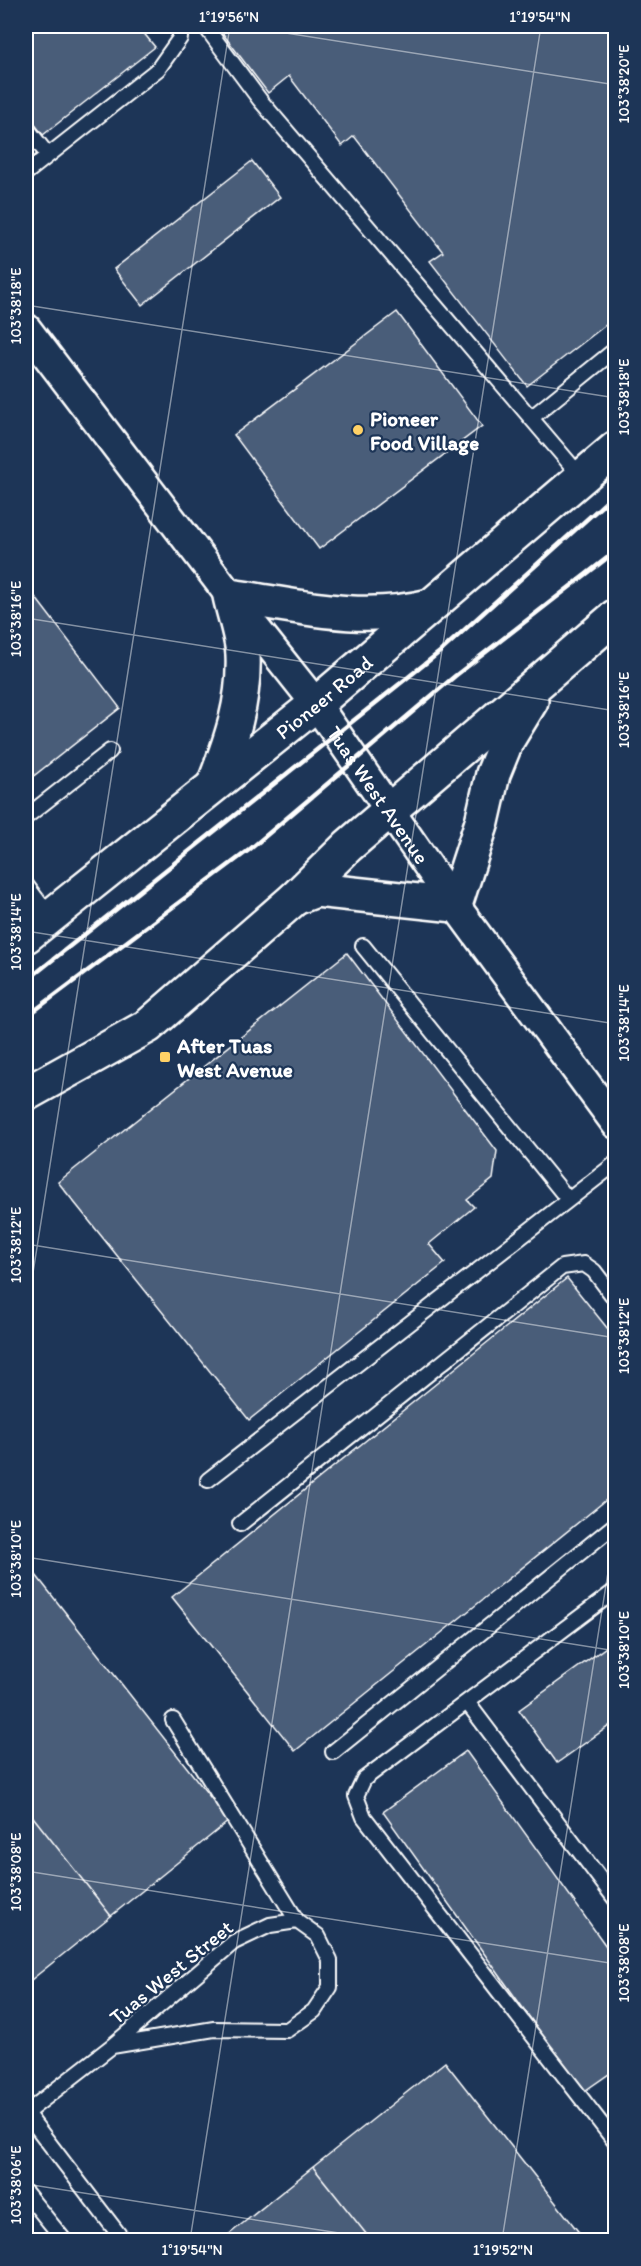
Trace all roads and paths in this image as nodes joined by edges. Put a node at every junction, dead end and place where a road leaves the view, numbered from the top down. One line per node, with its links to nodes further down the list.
1 (180, 26): 4 (lane)
2 (205, 26): 8 (lane)
3 (26, 127): 4 (lane)
4 (47, 154): 5 (lane)
5 (26, 173)
6 (26, 328): 11 (street, Tuas West Avenue)
7 (615, 349): 8 (lane)
8 (531, 418): 10 (lane)
9 (615, 448): 10 (street, Pioneer Road)
10 (582, 478): 12 (street, Pioneer Road)
11 (230, 596): 12 (street); 15 (street, Tuas West Avenue); 17 (street)
12 (430, 606): 15 (street, Pioneer Road)
13 (615, 616): 14 (street)
14 (549, 671): 18 (street); 22 (street)
15 (316, 704): 17 (street, Pioneer Road); 18 (street, Tuas West Avenue)
16 (110, 751): 19 (lane)
17 (214, 784): 23 (street, Pioneer Road)
18 (391, 809): 21 (street); 22 (street, Tuas West Avenue)
19 (26, 817)
20 (26, 885): 23 (lane)
21 (295, 898): 22 (street); 25 (street)
22 (455, 905): 26 (street, Tuas West Avenue)
23 (38, 927)
24 (363, 946): 28 (lane)
25 (26, 1094)
26 (615, 1124)
27 (615, 1162): 28 (lane)
28 (567, 1198): 30 (lane)
29 (615, 1300): 31 (lane)
30 (208, 1480)
31 (240, 1524)
32 (615, 1524): 36 (lane)
33 (615, 1590): 34 (lane)
34 (467, 1702): 37 (lane); 41 (lane)
35 (173, 1720): 38 (lane)
36 (333, 1752)
37 (615, 1900)
38 (297, 1921): 39 (lane, Tuas West Street); 39 (lane, Tuas West Street)
39 (112, 2046): 40 (lane, Tuas West Street)
40 (26, 2113): 44 (lane)
41 (615, 2143)
42 (27, 2198): 43 (lane)
43 (64, 2241)
44 (123, 2241)

